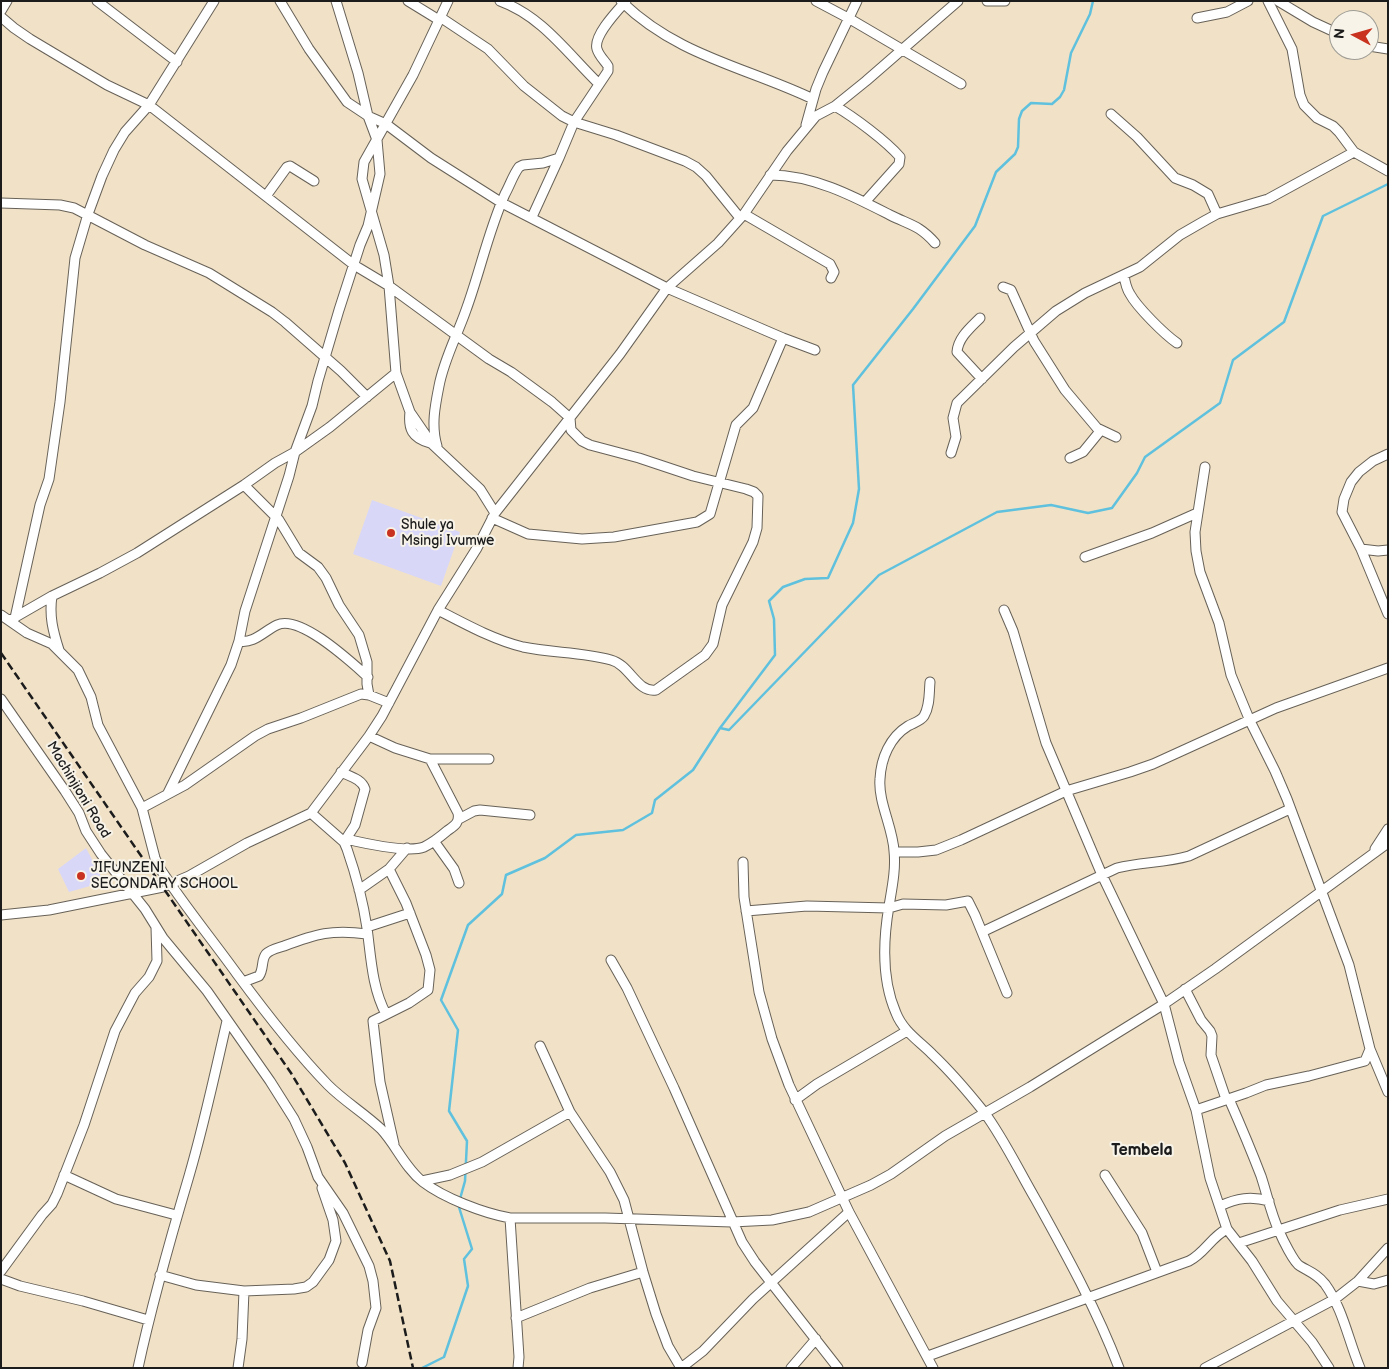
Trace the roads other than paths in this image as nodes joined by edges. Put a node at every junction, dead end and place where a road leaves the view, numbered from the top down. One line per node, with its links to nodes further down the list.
1 (7, 1): 18 (street)
2 (97, 1): 25 (street)
3 (214, 1): 25 (street)
4 (280, 1): 32 (street)
5 (336, 1): 32 (street)
6 (408, 1): 22 (street)
7 (448, 1): 22 (street)
8 (500, 1): 26 (street)
9 (816, 1): 20 (street)
10 (857, 1): 20 (street)
11 (958, 1): 24 (street)
12 (987, 1): 13 (street)
13 (1005, 1)
14 (1248, 1): 21 (street)
15 (1268, 1): 37 (street)
16 (1278, 1): 23 (street)
17 (623, 2): 26 (street); 28 (street)
18 (1, 12)
19 (1, 17): 29 (street)
20 (850, 18): 24 (street); 28 (street)
21 (1197, 18)
22 (440, 19): 33 (street); 34 (street)
23 (1329, 29)
24 (903, 49): 27 (street); 30 (street)
25 (177, 62): 29 (street)
26 (599, 84): 33 (street)
27 (961, 84)
28 (813, 99): 35 (street)
29 (149, 105): 42 (street); 47 (street)
30 (835, 106): 35 (street); 43 (street)
31 (1111, 114): 48 (street)
32 (368, 116): 34 (street); 36 (street)
33 (574, 122): 38 (street); 49 (street)
34 (386, 124): 36 (street); 44 (street)
35 (805, 128): 40 (street)
36 (377, 140): 46 (street); 46 (street)
37 (1354, 152): 39 (street); 48 (street)
38 (558, 158): 44 (street); 50 (street)
39 (1388, 171)
40 (770, 176): 43 (street); 49 (street)
41 (314, 181): 42 (street)
42 (266, 196): 52 (street)
43 (865, 202): 51 (street)
44 (502, 203): 50 (street); 60 (street)
45 (1, 204): 47 (street)
46 (372, 211): 52 (street); 55 (street)
47 (88, 214): 64 (street); 90 (street)
48 (1217, 214): 53 (street)
49 (742, 216): 54 (street); 57 (street)
50 (532, 217): 57 (street)
51 (935, 243)
52 (354, 265): 55 (street); 64 (street)
53 (1124, 275): 59 (street); 62 (street)
54 (831, 278)
55 (389, 286): 60 (street); 65 (street)
56 (1003, 286): 59 (street)
57 (667, 288): 61 (street); 68 (street)
58 (980, 318): 66 (street)
59 (1030, 333): 66 (street); 69 (street)
60 (455, 334): 68 (street); 71 (street)
61 (783, 338): 63 (street); 77 (street)
62 (1176, 343)
63 (815, 350)
64 (324, 358): 67 (street); 72 (street)
65 (396, 372): 67 (street); 71 (street)
66 (982, 379): 73 (street)
67 (366, 397): 72 (street)
68 (570, 418): 77 (street); 80 (street)
69 (1101, 430): 70 (street); 75 (street)
70 (1116, 438)
71 (435, 446): 80 (street)
72 (295, 452): 78 (street); 81 (street)
73 (951, 453)
74 (1388, 454): 82 (street)
75 (1070, 458)
76 (1205, 467): 79 (street)
77 (719, 481): 80 (street); 86 (street)
78 (244, 486): 81 (street); 85 (street)
79 (1197, 513): 84 (street); 99 (street)
80 (494, 515): 86 (street)
81 (275, 516): 91 (street); 94 (street)
82 (1361, 549): 83 (street); 88 (street)
83 (1388, 550)
84 (1085, 557)
85 (52, 596): 90 (street); 92 (street)
86 (438, 610): 98 (street)
87 (1004, 610): 104 (street)
88 (1388, 614)
89 (1, 615): 90 (street)
90 (12, 619): 92 (street)
91 (239, 641): 94 (street); 105 (street)
92 (59, 650): 106 (street)
93 (1388, 668): 99 (street)
94 (368, 677): 96 (street)
95 (930, 682): 116 (street)
96 (369, 695): 98 (street); 105 (street)
97 (1, 699): 125 (street, Machinjioni Road)
98 (389, 703): 100 (street)
99 (1250, 720): 104 (street); 107 (street)
100 (369, 736): 101 (street); 103 (street)
101 (430, 759): 102 (street); 110 (street)
102 (489, 759)
103 (341, 772): 108 (street); 112 (street)
104 (1066, 790): 116 (street); 120 (street)
105 (168, 794): 106 (street)
106 (142, 808): 122 (street)
107 (1290, 809): 120 (street); 124 (street)
108 (311, 813): 112 (street); 122 (street)
109 (530, 815): 110 (street)
110 (459, 818): 113 (street)
111 (1388, 829): 117 (street)
112 (345, 840): 115 (street); 123 (street)
113 (434, 841): 115 (street); 121 (street)
114 (1388, 843): 117 (street)
115 (408, 848): 119 (street)
116 (895, 852): 126 (street)
117 (1372, 854): 124 (street)
118 (743, 862): 127 (street)
119 (389, 869): 123 (street); 128 (street)
120 (1102, 875): 132 (street); 137 (street)
121 (459, 883)
122 (171, 884): 125 (street); 134 (street)
123 (359, 890): 131 (street)
124 (1322, 892): 135 (street); 142 (street)
125 (132, 893): 129 (street); 130 (street, Machinjioni Road)
126 (889, 908): 127 (street); 132 (street); 140 (street)
127 (746, 912): 147 (street)
128 (410, 913): 131 (street); 138 (street)
129 (1, 915)
130 (155, 924): 139 (street, Machinjioni Road); 152 (street)
131 (367, 931): 134 (street); 138 (street)
132 (982, 932): 136 (street)
133 (610, 960): 164 (street)
134 (243, 982): 151 (street)
135 (1185, 989): 137 (street); 146 (street)
136 (1007, 993)
137 (1164, 1004): 148 (street); 150 (street)
138 (386, 1014): 151 (street)
139 (227, 1021): 154 (street, Machinjioni Road); 161 (street)
140 (907, 1031): 147 (street); 150 (street)
141 (540, 1046): 149 (street)
142 (1370, 1049): 143 (street); 144 (street)
143 (1365, 1061): 144 (street); 146 (street)
144 (1378, 1070): 145 (street)
145 (1388, 1092)
146 (1228, 1099): 148 (street); 158 (street)
147 (795, 1100): 156 (street)
148 (1196, 1110): 159 (street)
149 (570, 1112): 155 (street); 163 (street)
150 (985, 1114): 156 (street); 178 (street)
151 (394, 1144): 155 (street)
152 (64, 1174): 161 (street); 169 (street)
153 (1105, 1175): 171 (street)
154 (318, 1177): 177 (street); 185 (street)
155 (422, 1181): 162 (street)
156 (843, 1198): 160 (street); 164 (street)
157 (1388, 1199): 166 (street)
158 (1269, 1201): 159 (street); 166 (street)
159 (1220, 1206): 165 (street)
160 (849, 1212): 176 (street); 184 (street)
161 (176, 1215): 172 (street)
162 (510, 1218): 163 (street); 180 (street)
163 (630, 1218): 164 (street); 170 (street)
164 (732, 1222): 176 (street)
165 (1227, 1229): 167 (street); 171 (street)
166 (1278, 1230): 167 (street); 179 (street)
167 (1239, 1243): 182 (street)
168 (1388, 1248): 175 (street)
169 (1, 1272)
170 (643, 1272): 180 (street); 189 (street)
171 (1157, 1272): 178 (street)
172 (160, 1275): 177 (street); 181 (street)
173 (1, 1279): 181 (street)
174 (1388, 1280): 175 (street)
175 (1358, 1281): 179 (street)
176 (772, 1284): 183 (street); 189 (street)
177 (244, 1291): 187 (street)
178 (1087, 1297): 184 (street); 193 (street)
179 (1335, 1299): 182 (street); 196 (street)
180 (516, 1318): 188 (street)
181 (148, 1320): 186 (street)
182 (1293, 1320): 194 (street); 195 (street)
183 (816, 1340): 190 (street); 191 (street)
184 (928, 1356): 192 (street)
185 (362, 1363)
186 (138, 1368)
187 (238, 1368)
188 (518, 1368)
189 (681, 1368)
190 (791, 1368)
191 (838, 1368)
192 (933, 1368)
193 (1119, 1368)
194 (1205, 1368)
195 (1329, 1368)
196 (1360, 1368)

